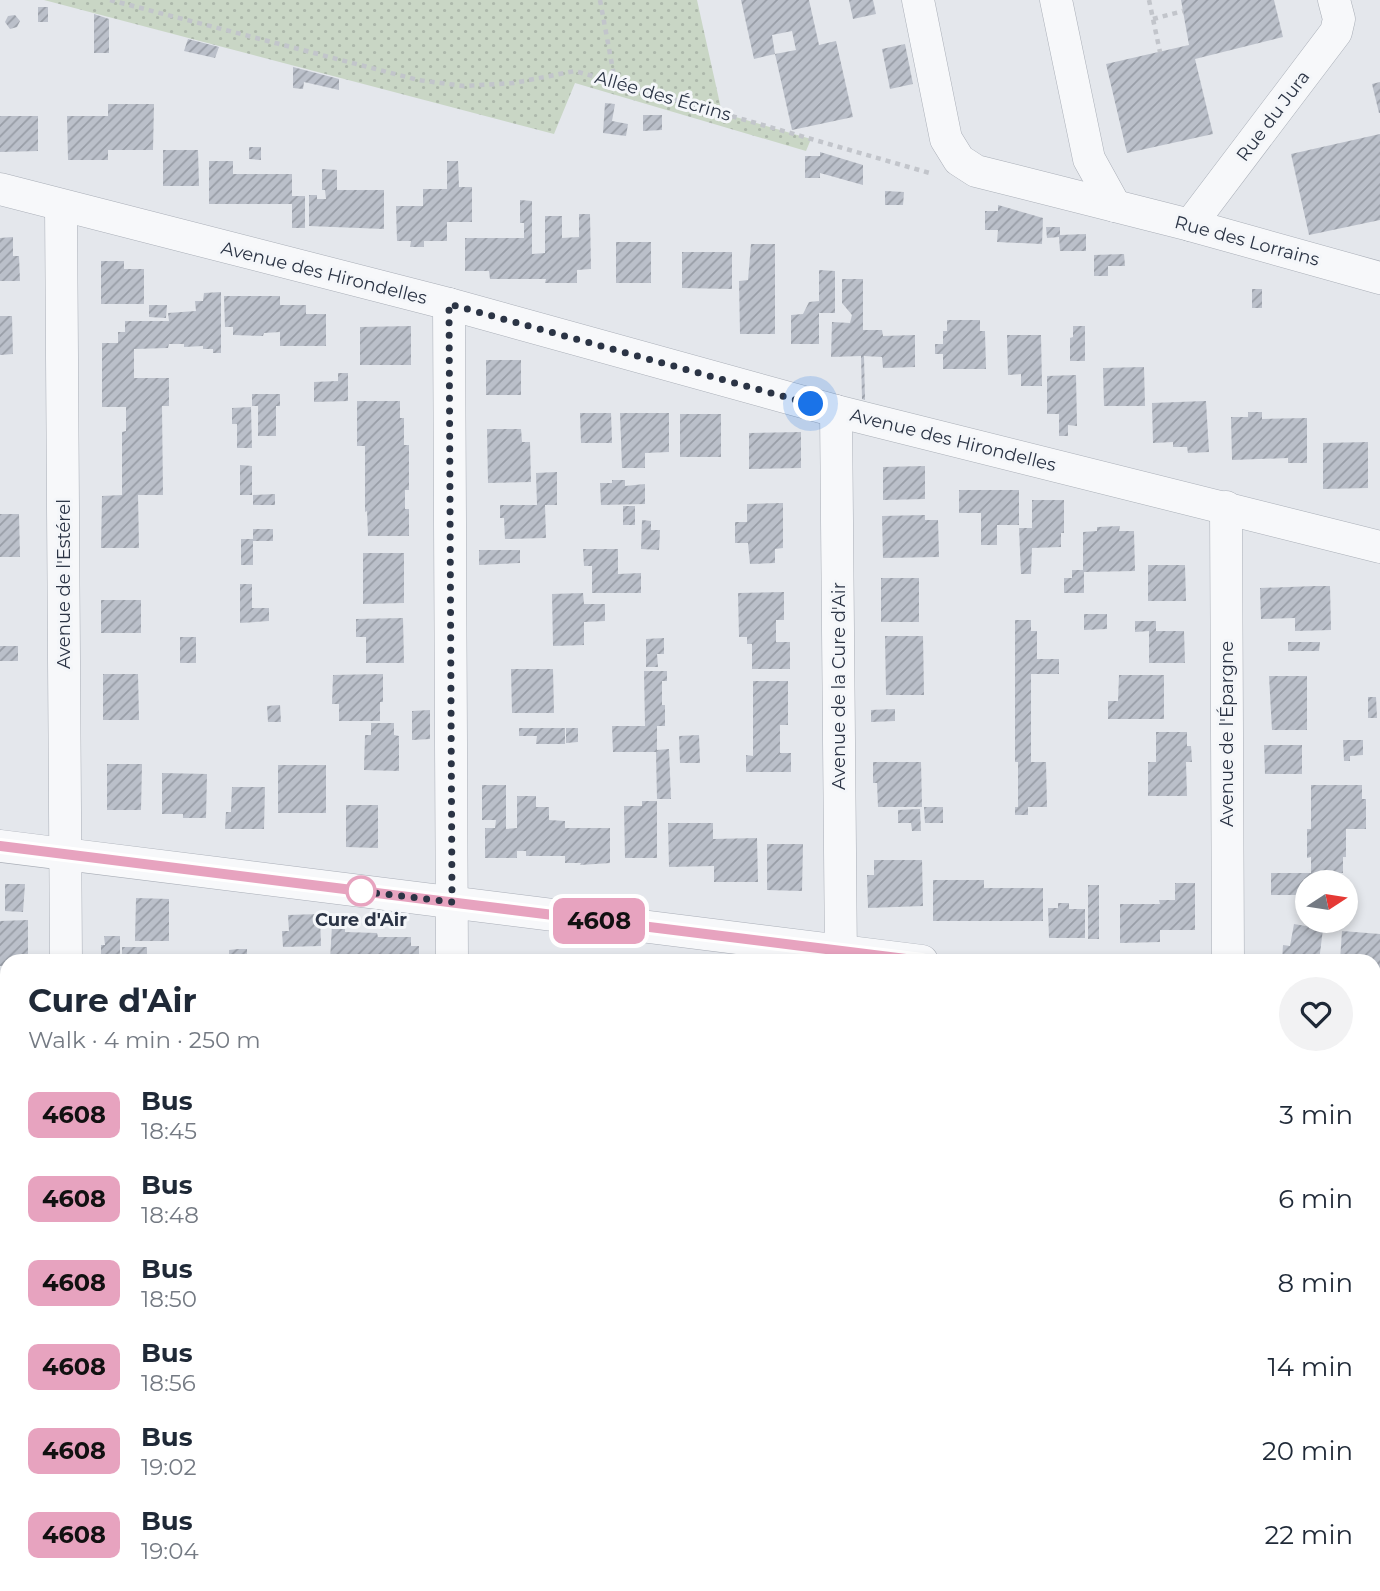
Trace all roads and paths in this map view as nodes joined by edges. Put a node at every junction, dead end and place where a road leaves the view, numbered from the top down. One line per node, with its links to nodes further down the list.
1 (110, 0): 10 (path, Allée des Écrins)
2 (600, 0): 10 (path)
3 (918, 0): 14 (street, Rue des Lorrains)
4 (1056, 0): 14 (street)
5 (1149, 0): 8 (path)
6 (1334, 0): 15 (street, Rue du Jura)
7 (1183, 11): 8 (path)
8 (1153, 19): 9 (path)
9 (1160, 51)
10 (615, 81): 11 (path, Allée des Écrins)
11 (936, 175)
12 (0, 189): 13 (street, Avenue des Hirondelles)
13 (61, 206): 17 (street, Avenue des Hirondelles); 22 (street, Avenue de l'Estérel)
14 (1115, 206): 15 (street, Rue des Lorrains)
15 (1190, 225): 16 (street, Rue des Lorrains)
16 (1380, 278)
17 (449, 304): 18 (street, Avenue des Hirondelles); 23 (street)
18 (836, 411): 19 (street, Avenue des Hirondelles); 27 (street, Avenue de la Cure d'Air)
19 (1226, 506): 20 (street, Avenue des Hirondelles); 28 (street, Avenue de l'Épargne)
20 (1380, 547)
21 (0, 846): 22 (street)
22 (65, 854): 23 (street); 24 (street, Avenue de l'Estérel)
23 (452, 902): 25 (street); 26 (street)
24 (65, 954)
25 (452, 954)
26 (826, 954)
27 (840, 954)
28 (1228, 954)

